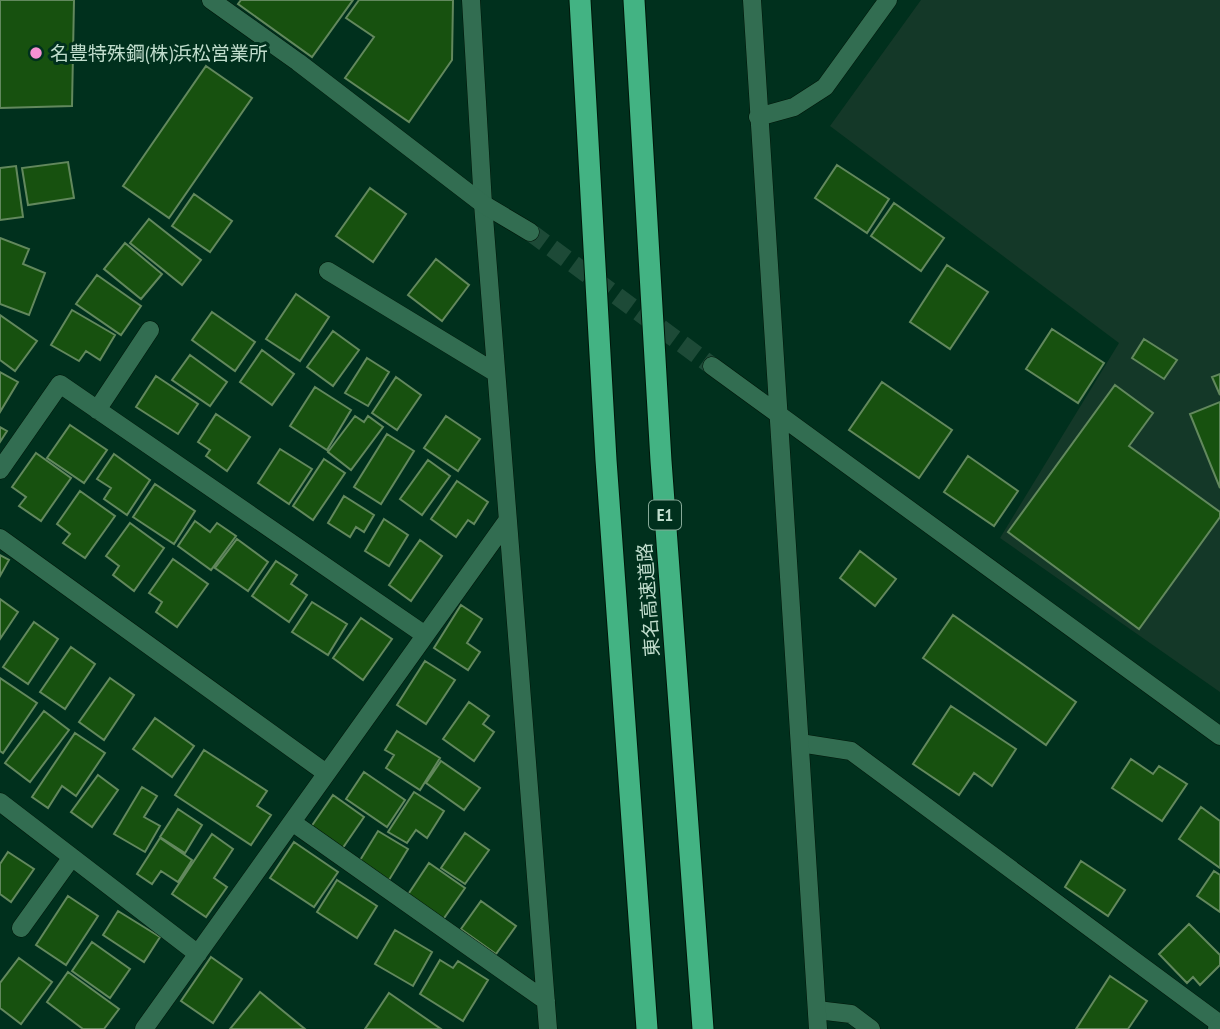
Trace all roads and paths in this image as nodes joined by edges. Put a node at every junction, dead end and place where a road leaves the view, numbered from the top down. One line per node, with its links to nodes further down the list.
1 (211, 0): 8 (street)
2 (471, 0): 8 (street)
3 (580, 0): 33 (highway, 東名高速道路)
4 (635, 0): 34 (highway, 東名高速道路 / E1)
5 (752, 0): 7 (street)
6 (888, 0): 7 (street)
7 (758, 117): 15 (street)
8 (483, 204): 9 (street); 13 (street)
9 (530, 232)
10 (328, 271): 13 (street)
11 (150, 330): 14 (street)
12 (712, 366): 15 (street)
13 (496, 373): 17 (street)
14 (97, 410): 16 (street); 19 (street)
15 (778, 415): 20 (street); 21 (street)
16 (0, 470)
17 (508, 521): 19 (street); 28 (street)
18 (0, 538): 22 (street)
19 (425, 635): 22 (street)
20 (1220, 736)
21 (800, 743): 29 (street); 30 (street)
22 (326, 773): 24 (street)
23 (0, 802): 25 (street)
24 (292, 822): 27 (street); 28 (street)
25 (72, 857): 26 (street); 27 (street)
26 (21, 928)
27 (198, 954): 31 (street)
28 (546, 1001): 32 (street)
29 (817, 1010): 35 (street); 36 (street)
30 (1219, 1026)
31 (144, 1029)
32 (548, 1029)
33 (647, 1029)
34 (704, 1029)
35 (818, 1029)
36 (871, 1029)

